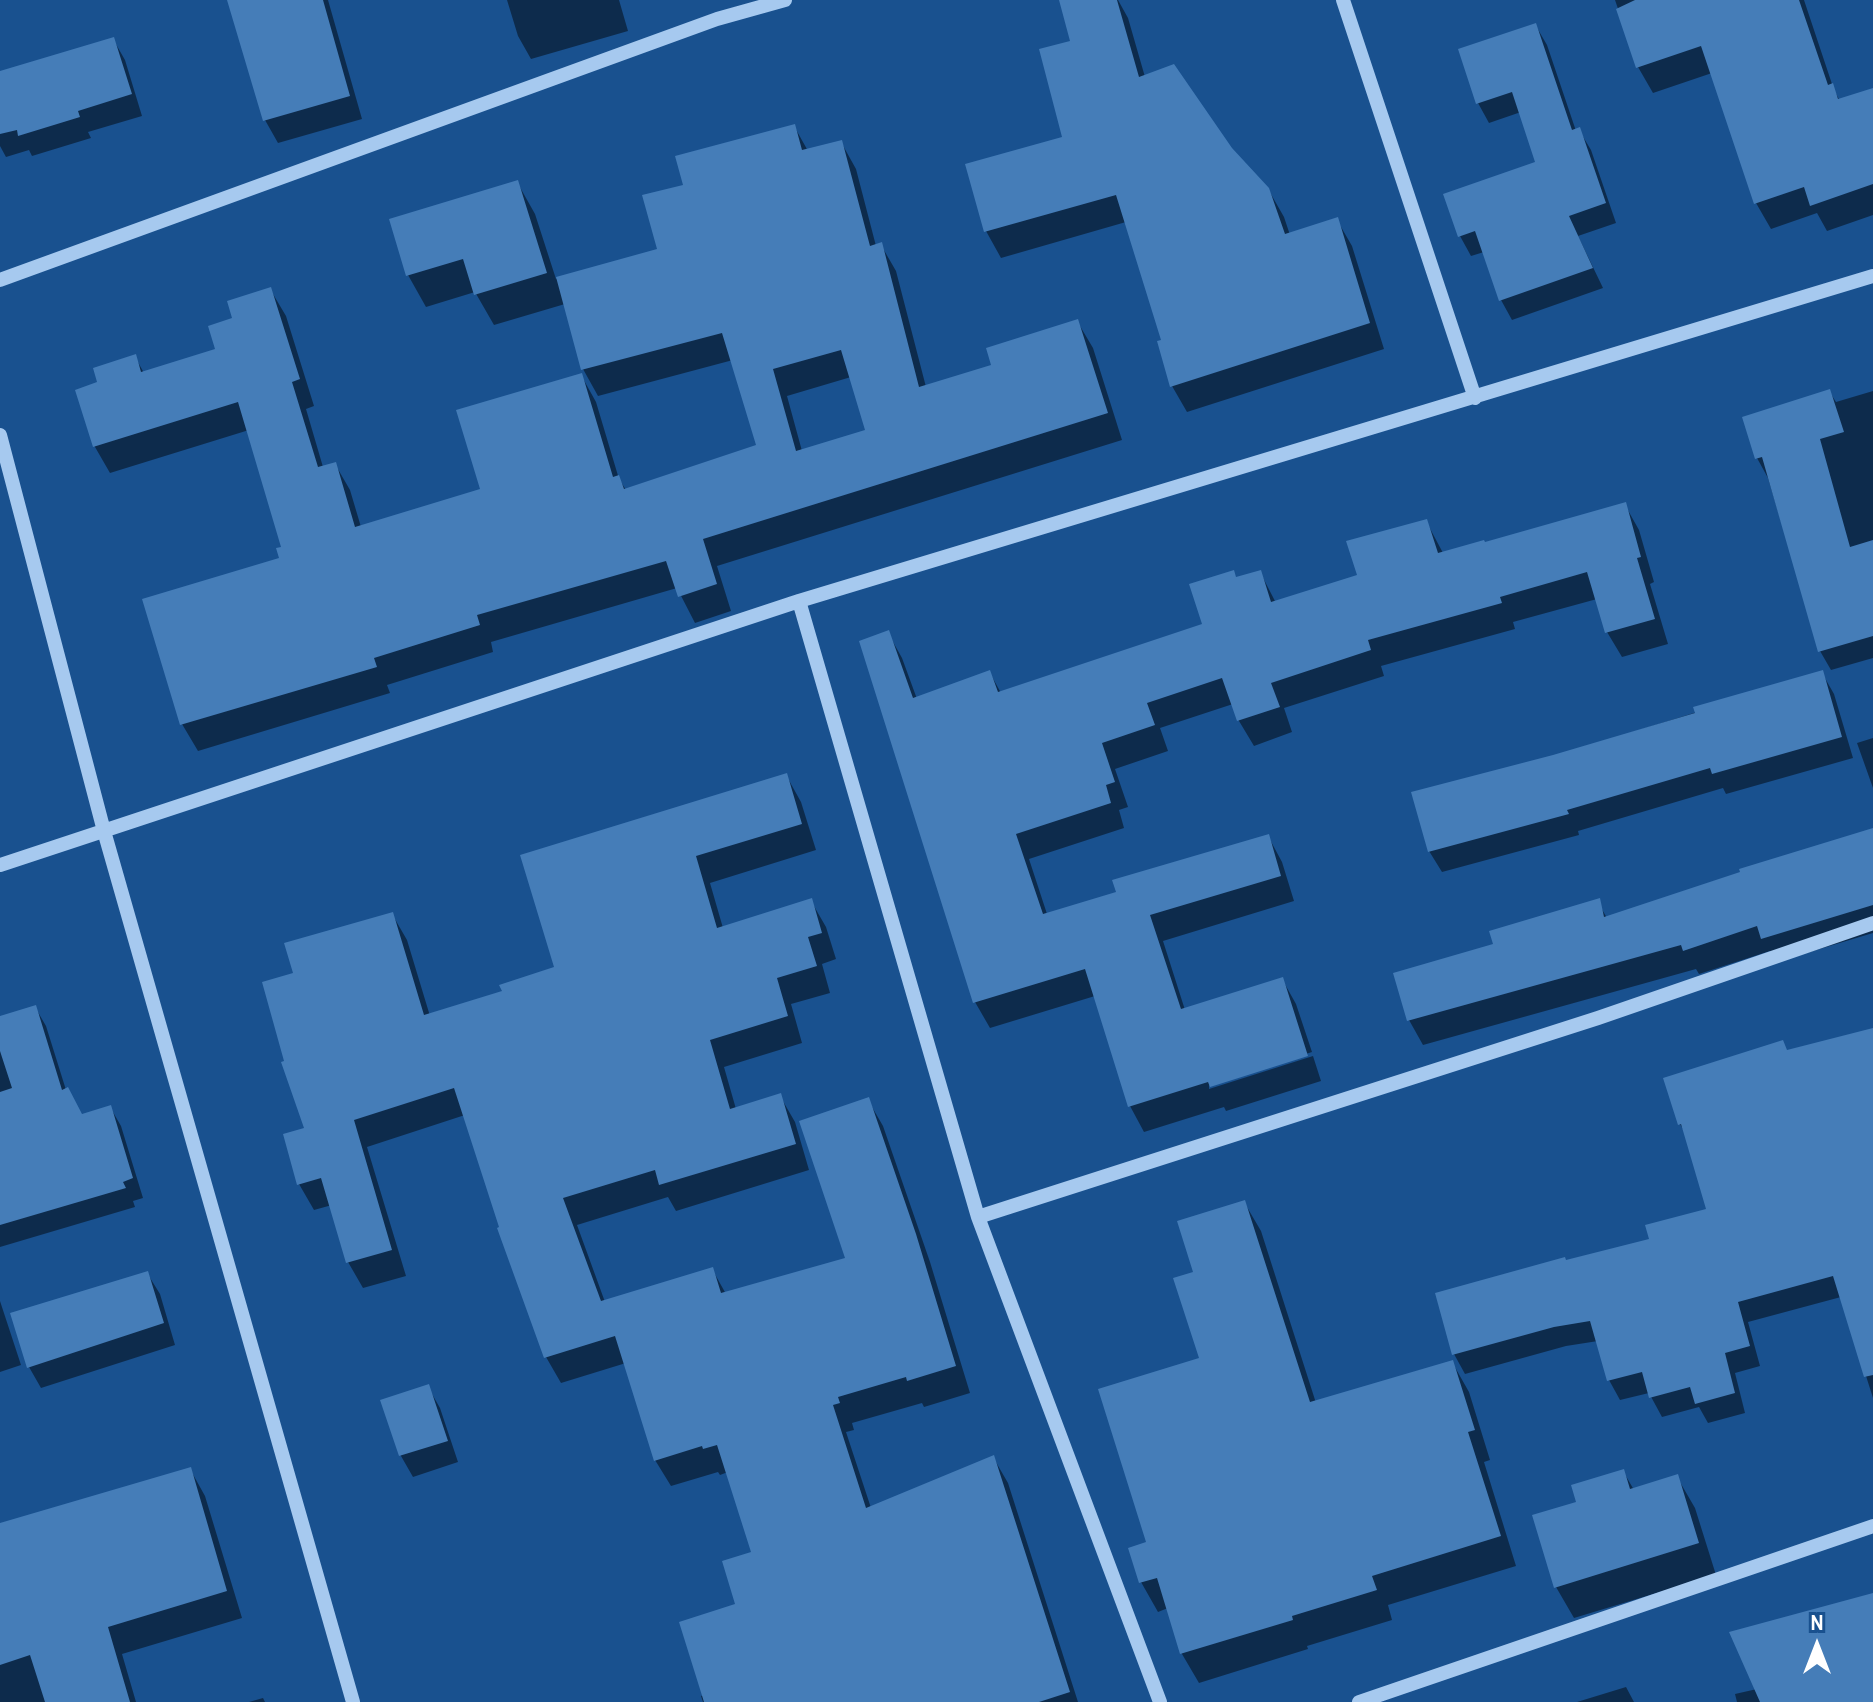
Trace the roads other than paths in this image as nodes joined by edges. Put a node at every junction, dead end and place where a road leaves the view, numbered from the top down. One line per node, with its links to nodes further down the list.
1 (785, 0): 4 (street)
2 (1343, 0): 5 (street)
3 (1873, 276): 5 (street)
4 (0, 280)
5 (1475, 398): 7 (street)
6 (0, 435): 8 (street)
7 (799, 601): 8 (street); 11 (street)
8 (104, 831): 9 (street); 13 (street)
9 (0, 865)
10 (1873, 923): 11 (street)
11 (978, 1217): 14 (street)
12 (1873, 1526): 15 (street)
13 (353, 1702)
14 (1160, 1702)
15 (1359, 1702)

